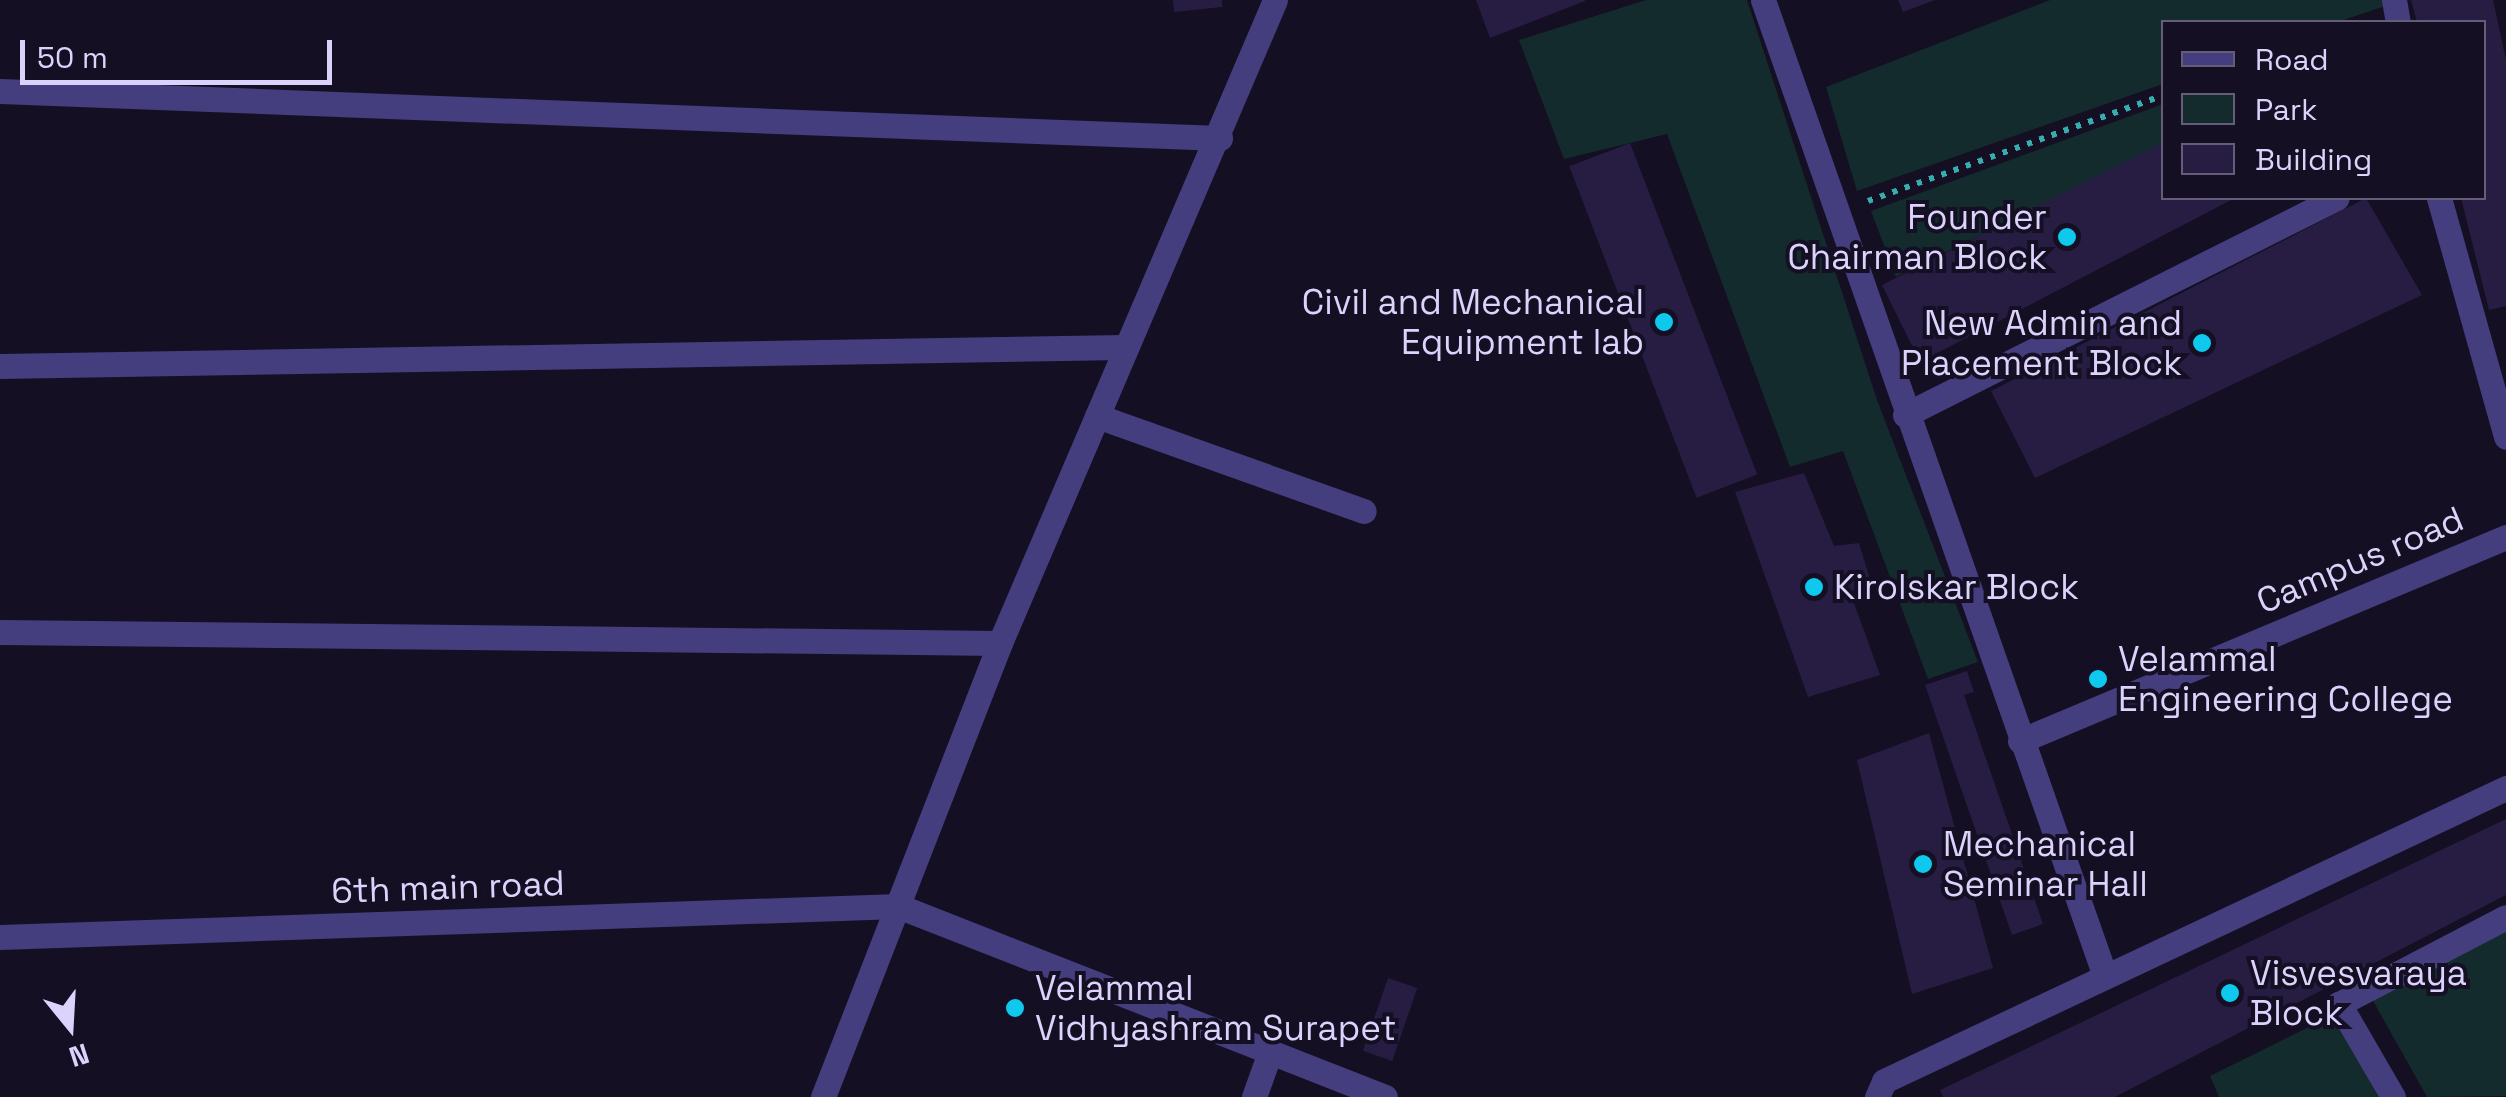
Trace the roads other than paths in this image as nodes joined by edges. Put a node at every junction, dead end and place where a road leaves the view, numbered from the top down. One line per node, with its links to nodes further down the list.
1 (1276, 0): 4 (street)
2 (1762, 0): 9 (street)
3 (0, 91): 4 (street)
4 (1220, 138): 7 (street)
5 (2332, 200): 9 (street)
6 (2440, 200): 11 (street)
7 (1124, 347): 8 (street); 10 (street)
8 (0, 366)
9 (1905, 414): 16 (street)
10 (1097, 416): 12 (street); 15 (street)
11 (2506, 436)
12 (1364, 511)
13 (2506, 537): 16 (street, Campus road)
14 (0, 632): 15 (street)
15 (1000, 642): 18 (street)
16 (2020, 741): 21 (street)
17 (2506, 788): 21 (street)
18 (898, 906): 20 (street, 6th main road); 22 (street); 23 (street)
19 (2506, 917): 27 (street)
20 (0, 937)
21 (2104, 973): 26 (street)
22 (1270, 1052): 24 (street); 25 (street)
23 (822, 1097)
24 (1254, 1097)
25 (1385, 1097)
26 (1877, 1097)
27 (2393, 1097)

